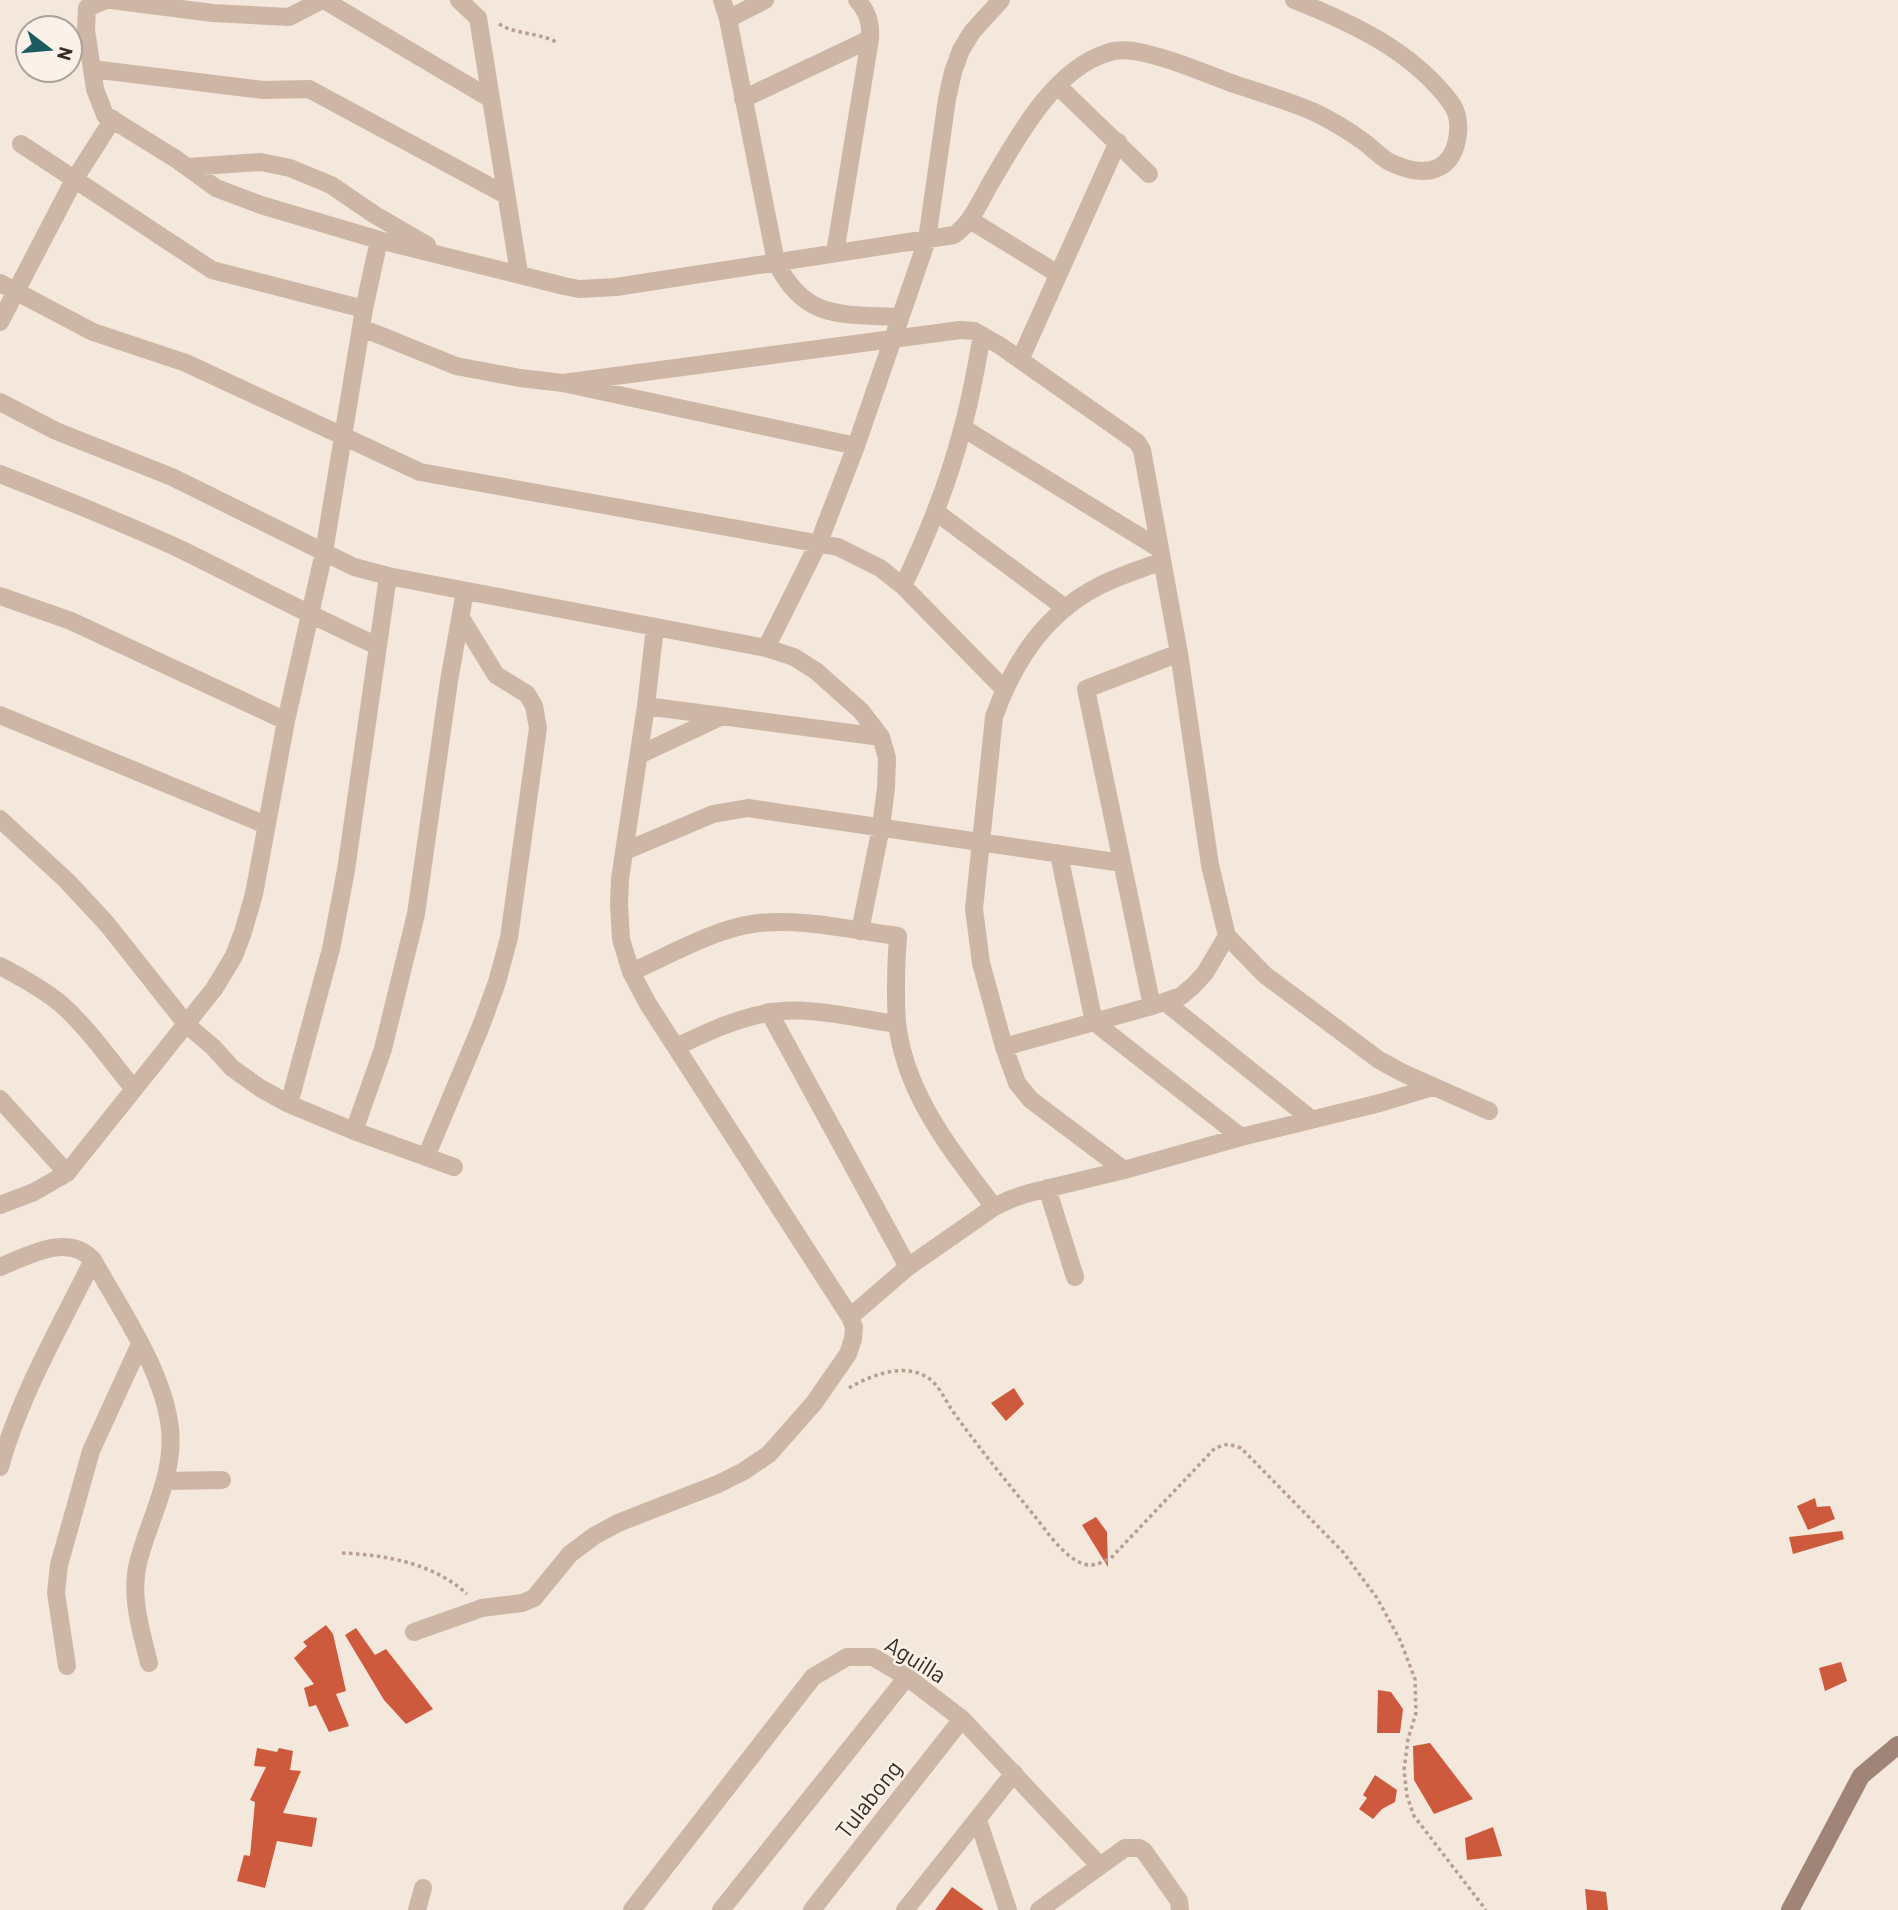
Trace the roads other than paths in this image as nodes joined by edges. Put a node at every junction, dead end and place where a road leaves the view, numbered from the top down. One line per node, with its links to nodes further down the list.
1 (108, 0): 2 (street); 11 (street)
2 (323, 0): 13 (street)
3 (460, 0): 13 (street)
4 (722, 0): 9 (street)
5 (1001, 0): 25 (street)
6 (1294, 0): 12 (street)
7 (859, 1): 10 (street)
8 (757, 2): 9 (street)
9 (728, 19): 14 (street)
10 (870, 39): 14 (street); 26 (street)
11 (92, 69): 15 (street); 21 (street)
12 (1058, 86): 16 (street); 23 (street)
13 (491, 99): 21 (street)
14 (743, 99): 28 (street)
15 (113, 119): 18 (street); 20 (street)
16 (1118, 142): 19 (street); 30 (street)
17 (21, 144): 20 (street)
18 (188, 167): 22 (street); 24 (street)
19 (1149, 174)
20 (74, 180): 31 (street); 32 (street)
21 (506, 195): 29 (street)
22 (375, 215): 24 (street); 27 (street)
23 (970, 220): 25 (street); 30 (street)
24 (374, 238): 27 (street); 32 (street)
25 (927, 240): 26 (street); 33 (street)
26 (835, 253): 28 (street)
27 (442, 254): 29 (street)
28 (776, 262): 29 (street); 33 (street)
29 (519, 273)
30 (1058, 274): 38 (street)
31 (8, 287): 34 (street); 42 (street)
32 (364, 309): 35 (street)
33 (900, 317): 37 (street)
34 (0, 322)
35 (362, 328): 39 (street); 42 (street)
36 (982, 335): 37 (street); 38 (street); 41 (street)
37 (892, 339): 39 (street); 43 (street)
38 (1020, 360): 48 (street)
39 (563, 383): 43 (street)
40 (0, 402): 47 (street)
41 (963, 428): 45 (street); 48 (street)
42 (344, 436): 46 (street); 47 (street)
43 (856, 446): 46 (street)
44 (0, 474): 54 (street)
45 (936, 512): 50 (street); 53 (street)
46 (819, 542): 50 (street); 58 (street)
47 (324, 552): 49 (street); 54 (street)
48 (1161, 555): 53 (street); 59 (street)
49 (388, 576): 51 (street); 57 (street)
50 (903, 586): 60 (street)
51 (466, 591): 55 (street); 56 (street)
52 (0, 596): 64 (street)
53 (1064, 607): 60 (street)
54 (310, 616): 57 (street); 64 (street)
55 (461, 618): 91 (street); 93 (street)
56 (655, 626): 58 (street); 61 (street)
57 (377, 646): 88 (street)
58 (766, 648): 65 (street)
59 (1179, 653): 73 (street); 75 (street)
60 (1004, 689): 70 (street)
61 (646, 706): 63 (street); 66 (street)
62 (0, 715): 68 (street)
63 (722, 716): 65 (street); 66 (street)
64 (286, 721): 68 (street)
65 (881, 737): 69 (street)
66 (639, 755): 71 (street)
67 (0, 819): 82 (street)
68 (266, 825): 82 (street)
69 (881, 827): 70 (street); 71 (street); 74 (street)
70 (980, 842): 72 (street); 84 (street)
71 (625, 851): 77 (street)
72 (1059, 855): 73 (street); 80 (street)
73 (1122, 863): 78 (street)
74 (860, 931): 77 (street); 81 (street)
75 (1227, 936): 78 (street); 85 (street)
76 (0, 967): 86 (street)
77 (631, 972): 83 (street)
78 (1159, 1004): 80 (street); 90 (street)
79 (769, 1012): 81 (street); 83 (street); 102 (street)
80 (1094, 1021): 84 (street); 92 (street)
81 (897, 1024): 99 (street)
82 (187, 1025): 86 (street); 88 (street)
83 (676, 1047): 104 (street)
84 (1004, 1047): 95 (street)
85 (1433, 1087): 89 (street); 90 (street)
86 (133, 1088): 96 (street)
87 (0, 1099): 96 (street)
88 (289, 1104): 91 (street)
89 (1489, 1111)
90 (1311, 1119): 92 (street)
91 (354, 1131): 93 (street)
92 (1241, 1137): 95 (street)
93 (426, 1157): 94 (street)
94 (454, 1167)
95 (1124, 1170): 97 (street)
96 (67, 1173): 98 (street)
97 (1047, 1188): 99 (street); 103 (street)
98 (0, 1205)
99 (994, 1207): 102 (street)
100 (93, 1259): 101 (street); 105 (street); 106 (street)
101 (0, 1267)
102 (908, 1267): 104 (street)
103 (1075, 1276)
104 (850, 1317): 110 (street)
105 (140, 1344): 109 (street); 112 (street)
106 (3, 1446): 107 (street)
107 (0, 1467)
108 (222, 1480): 109 (street)
109 (165, 1481): 111 (street)
110 (414, 1632)
111 (149, 1663)
112 (67, 1666)
113 (907, 1677): 114 (street, Aguilla); 121 (street, Aguilla); 122 (street)
114 (962, 1719): 116 (street, Aguilla); 123 (street, Tulabong)
115 (1898, 1745): 128 (street)
116 (1014, 1773): 117 (street); 118 (street, Aguilla)
117 (978, 1820): 124 (street); 125 (street)
118 (1100, 1866): 126 (street); 127 (street)
119 (423, 1888): 120 (street)
120 (417, 1910)
121 (632, 1910)
122 (721, 1910)
123 (812, 1910)
124 (905, 1910)
125 (1008, 1910)
126 (1039, 1910)
127 (1180, 1910)
128 (1790, 1910)

